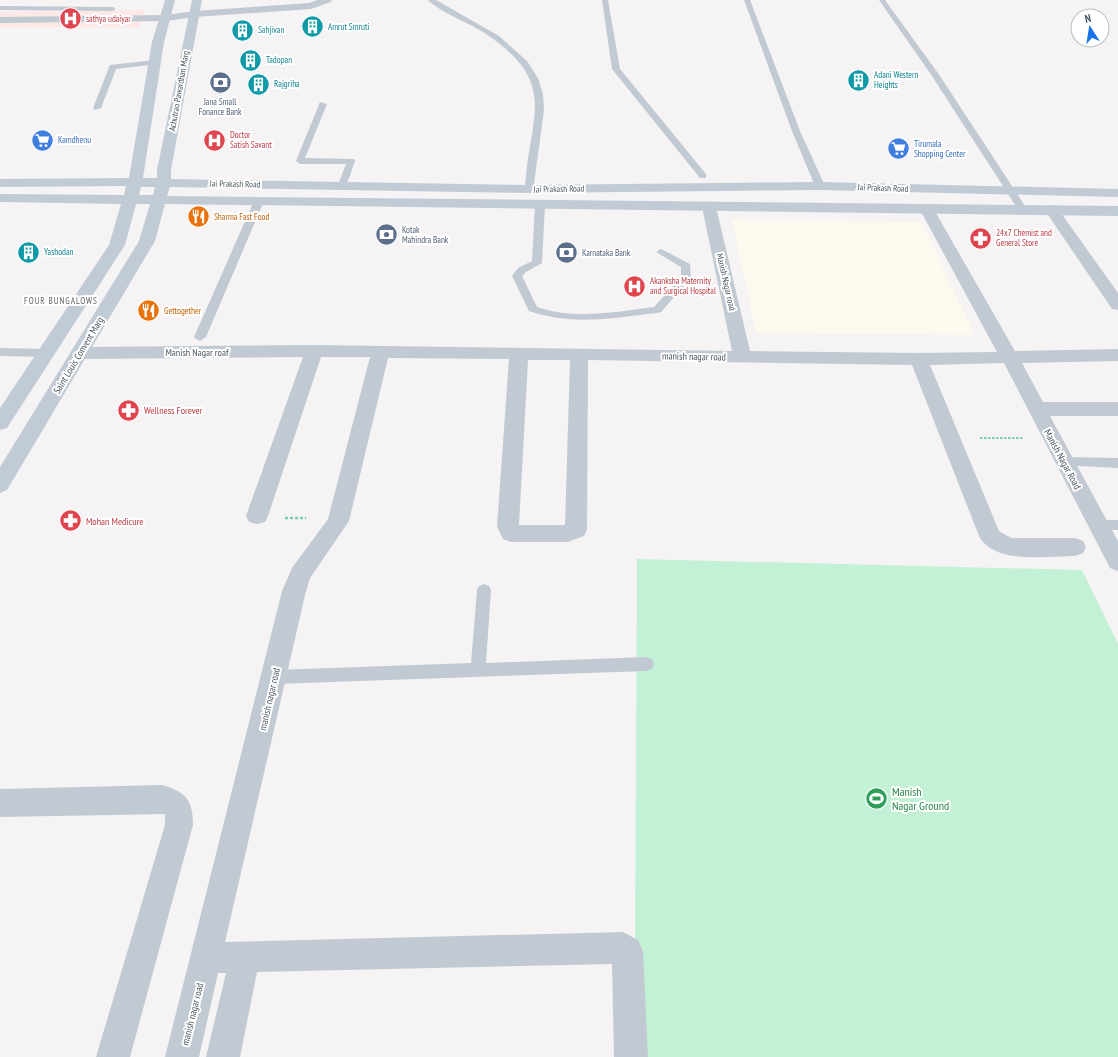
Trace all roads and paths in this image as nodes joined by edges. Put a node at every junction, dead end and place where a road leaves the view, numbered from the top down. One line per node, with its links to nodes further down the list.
1 (170, 0): 10 (main road)
2 (197, 0): 9 (main road, Achutrao Pawardhan Marg)
3 (327, 0): 9 (street)
4 (431, 0): 22 (lane)
5 (605, 0): 16 (lane)
6 (747, 0): 20 (lane)
7 (882, 0): 23 (lane)
8 (0, 8): 11 (lane)
9 (195, 14): 10 (street); 18 (main road, Achutrao Pawardhan Marg)
10 (166, 18): 11 (street); 13 (main road)
11 (106, 19): 12 (street)
12 (0, 20)
13 (155, 62): 15 (lane); 17 (main road)
14 (323, 104): 21 (lane)
15 (97, 108)
16 (703, 176)
17 (136, 182): 18 (main road, Jai Prakash Road); 19 (main road, Jai Prakash Road); 26 (main road)
18 (164, 182): 21 (main road, Jai Prakash Road); 27 (main road, Achutrao Pawardhan Marg)
19 (0, 183)
20 (820, 186): 22 (main road, Jai Prakash Road); 23 (main road, Jai Prakash Road)
21 (342, 187): 22 (main road, Jai Prakash Road)
22 (530, 189)
23 (1011, 191): 24 (main road, Jai Prakash Road); 32 (lane)
24 (1118, 193)
25 (0, 198): 26 (main road, Jai Prakash Road)
26 (129, 199): 27 (main road, Jai Prakash Road); 41 (main road)
27 (158, 199): 28 (main road, Jai Prakash Road); 42 (main road, Saint Louis Convent Marg)
28 (259, 201): 29 (main road, Jai Prakash Road); 37 (lane)
29 (540, 205): 30 (main road, Jai Prakash Road); 35 (lane)
30 (709, 207): 31 (main road, Jai Prakash Road); 44 (street, Manish Nagar road)
31 (926, 208): 32 (main road, Jai Prakash Road); 38 (street, Manish Nagar Road)
32 (1022, 209): 33 (main road, Jai Prakash Road)
33 (1051, 209): 34 (main road, Jai Prakash Road); 36 (street)
34 (1118, 211)
35 (662, 252)
36 (1118, 305)
37 (200, 337)
38 (1005, 350): 45 (street, manish nagar road); 46 (street, manish nagar road); 50 (street, Manish Nagar Road)
39 (314, 351): 42 (street, Manish Nagar roaf); 43 (street); 58 (street)
40 (0, 352): 41 (lane)
41 (46, 353): 52 (main road)
42 (80, 353): 57 (main road, Saint Louis Convent Marg)
43 (380, 353): 47 (street); 67 (street, manish nagar road)
44 (742, 356): 46 (street, manish nagar road); 48 (street, manish nagar road)
45 (1117, 356): 49 (street)
46 (919, 359): 54 (street)
47 (519, 361): 48 (street, manish nagar road); 48 (street)
48 (579, 361)
49 (1038, 362)
50 (1036, 409): 51 (street); 55 (street, Manish Nagar Road)
51 (1118, 409)
52 (0, 423)
53 (1023, 432): 54 (path)
54 (951, 438): 62 (street)
55 (1064, 462): 56 (lane); 60 (street, Manish Nagar Road)
56 (1118, 463)
57 (0, 485)
58 (258, 516): 59 (path)
59 (310, 518)
60 (1098, 525): 61 (lane); 63 (street, Manish Nagar Road)
61 (1118, 525)
62 (1075, 547)
63 (1118, 561)
64 (484, 590): 66 (lane)
65 (646, 664): 66 (lane)
66 (478, 670): 67 (lane)
67 (274, 677): 70 (street, manish nagar road)
68 (0, 803): 71 (street)
69 (245, 957): 70 (street); 73 (street); 74 (street)
70 (207, 958): 72 (street, manish nagar road)
71 (113, 1057)
72 (182, 1057)
73 (223, 1057)
74 (631, 1057)

